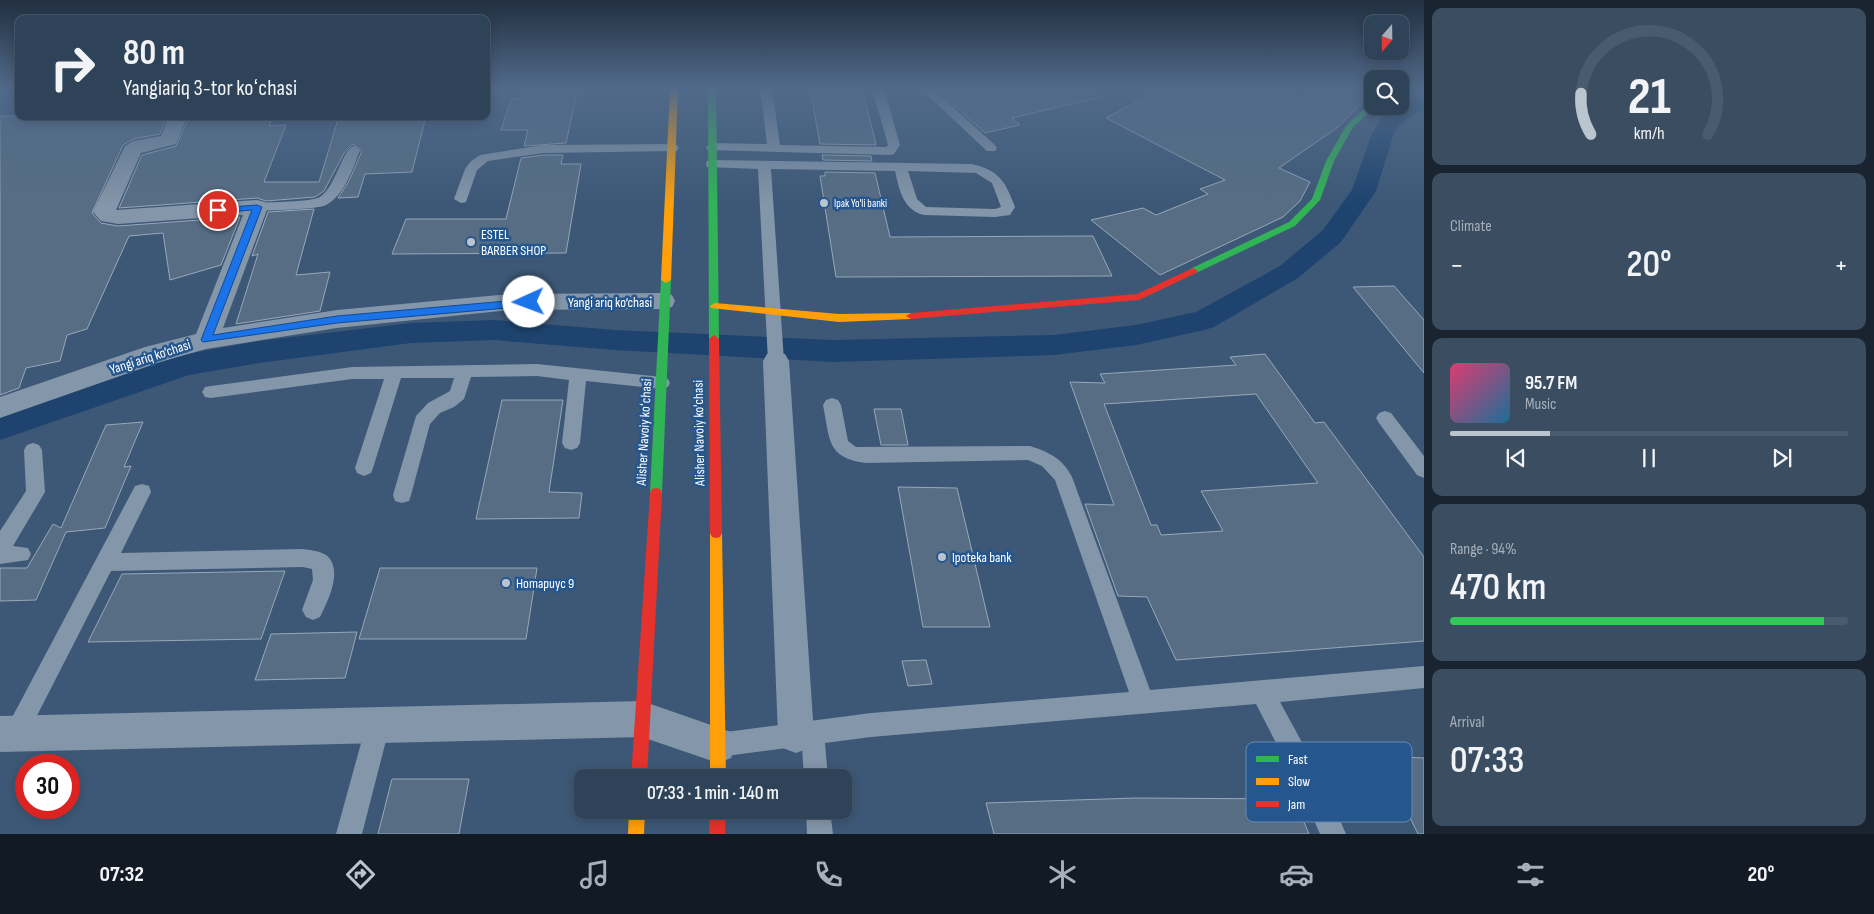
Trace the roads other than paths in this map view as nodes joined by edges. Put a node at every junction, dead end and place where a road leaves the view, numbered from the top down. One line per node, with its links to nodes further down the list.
1 (175, 127): 17 (street)
2 (673, 127): 9 (main road, Alisher Navoiy koʻchasi)
3 (712, 127): 8 (main road, Alisher Navoiy ko'chasi)
4 (771, 127): 11 (lane)
5 (889, 127): 11 (lane)
6 (968, 127): 10 (lane)
7 (1349, 127): 20 (main road)
8 (712, 147): 11 (lane); 13 (main road, Alisher Navoiy ko'chasi)
9 (673, 148): 16 (lane); 18 (main road, Alisher Navoiy koʻchasi)
10 (991, 148)
11 (774, 149)
12 (354, 150): 17 (lane)
13 (712, 164): 14 (lane); 19 (main road, Alisher Navoiy ko'chasi)
14 (764, 164): 15 (lane); 20 (lane)
15 (901, 167): 15 (lane)
16 (461, 199)
17 (257, 207): 21 (street)
18 (664, 306): 21 (street, Yangi ariq ko‘chasi); 26 (main road, Alisher Navoiy koʻchasi)
19 (714, 312): 20 (main road); 50 (main road, Alisher Navoiy ko'chasi)
20 (772, 312): 22 (lane)
21 (206, 340): 29 (street, Yangi ariq ko‘chasi)
22 (775, 346): 48 (street)
23 (464, 372): 24 (lane); 25 (lane); 36 (lane)
24 (394, 373): 27 (lane); 33 (lane)
25 (578, 375): 26 (lane); 31 (lane)
26 (662, 377): 45 (main road, Alisher Navoiy koʻchasi)
27 (211, 392)
28 (832, 405): 44 (lane)
29 (0, 408)
30 (1385, 418): 34 (lane)
31 (571, 443)
32 (33, 450): 37 (lane)
33 (364, 468)
34 (1424, 470)
35 (142, 492): 40 (lane)
36 (402, 495)
37 (0, 548)
38 (0, 554): 39 (lane)
39 (21, 554)
40 (106, 562): 41 (lane); 47 (lane)
41 (313, 610)
42 (1424, 677): 43 (lane)
43 (1262, 692): 44 (lane); 49 (lane)
44 (1143, 701): 48 (lane)
45 (642, 719): 46 (street); 50 (street); 51 (main road, Alisher Navoiy koʻchasi)
46 (378, 725): 47 (street); 57 (lane)
47 (8, 734)
48 (804, 734): 50 (lane); 52 (lane)
49 (1289, 742)
50 (718, 761)
51 (639, 769)
52 (814, 769)
53 (637, 819): 58 (main road)
54 (718, 819): 59 (main road)
55 (819, 819): 60 (lane)
56 (1328, 822): 61 (lane)
57 (349, 834)
58 (636, 834)
59 (718, 834)
60 (820, 834)
61 (1333, 834)

